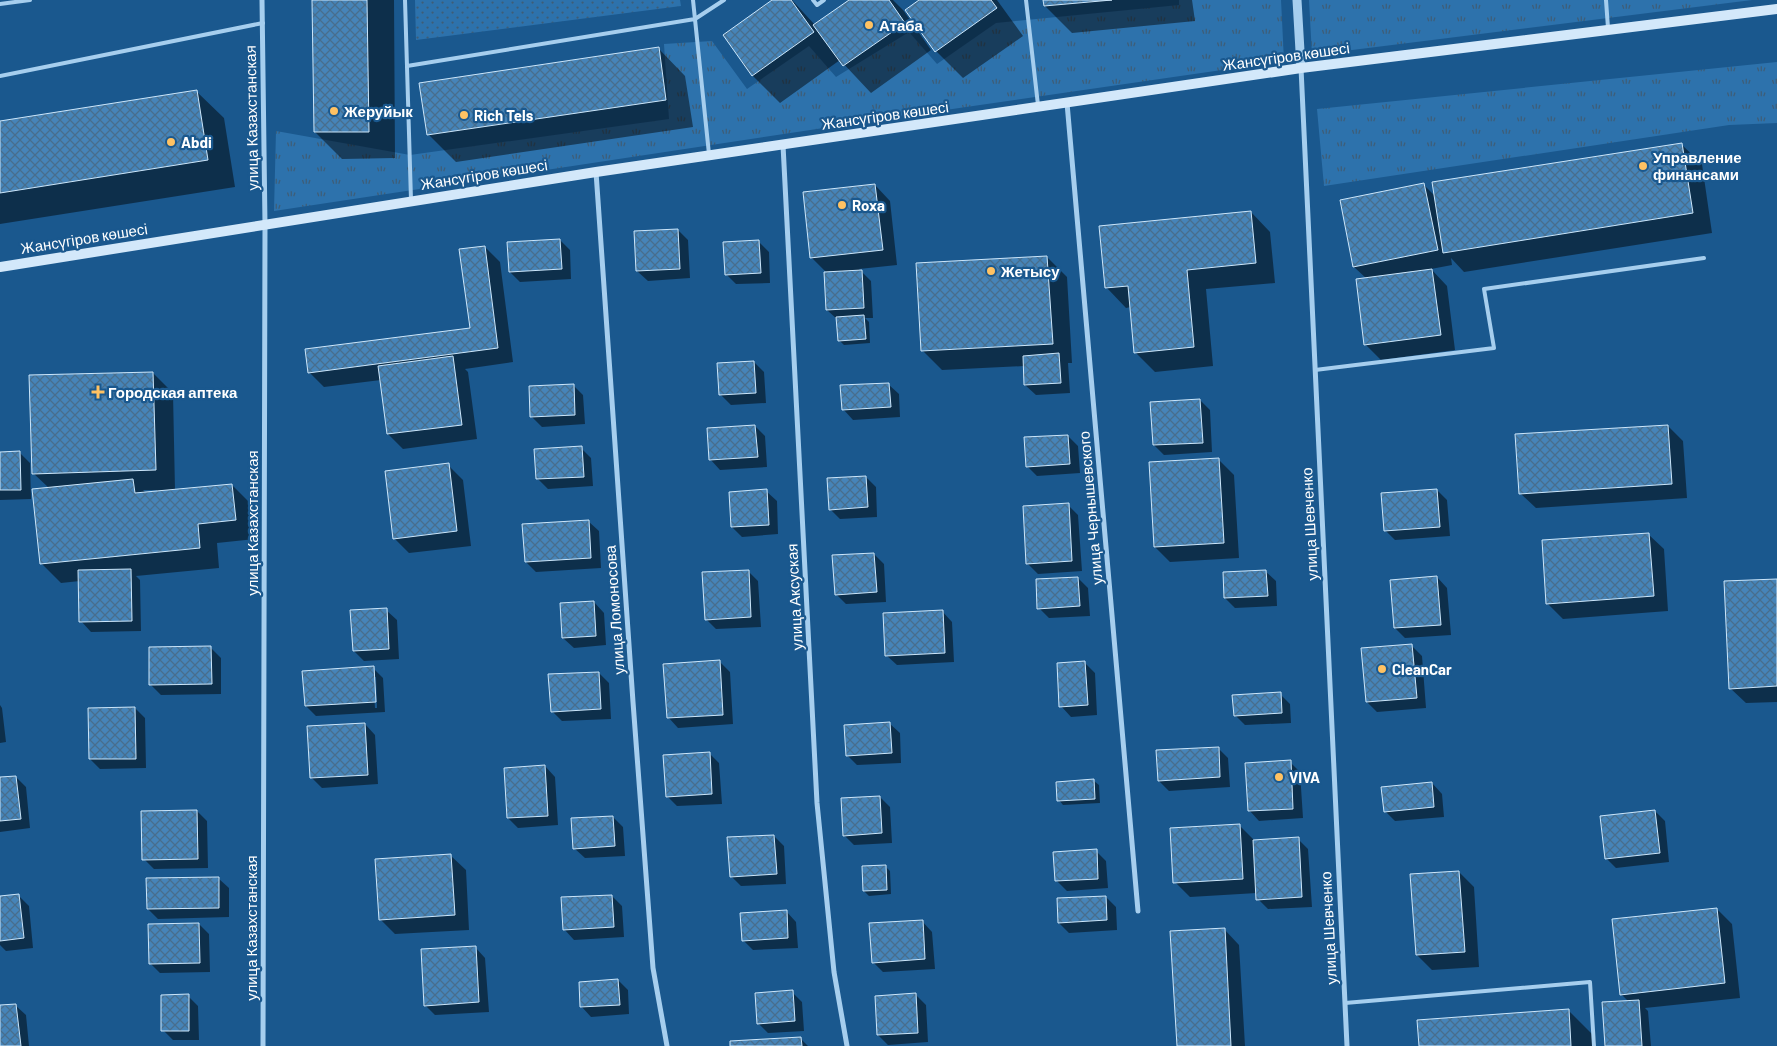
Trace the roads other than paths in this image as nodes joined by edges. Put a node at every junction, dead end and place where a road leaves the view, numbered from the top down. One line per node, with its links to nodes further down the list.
1 (30, 0): 11 (lane)
2 (262, 0): 14 (street, улица Казахстанская)
3 (405, 0): 16 (lane)
4 (693, 0): 13 (lane)
5 (724, 0): 13 (lane)
6 (813, 0): 7 (lane)
7 (824, 0)
8 (1026, 0): 20 (lane)
9 (1297, 0): 17 (street, улица Шевченко)
10 (1606, 0): 15 (lane)
11 (0, 4)
12 (1777, 9): 15 (main road, Жансүгіров көшесі)
13 (695, 19): 16 (lane); 22 (lane)
14 (263, 24): 18 (lane); 25 (street, улица Казахстанская)
15 (1609, 30): 17 (main road, Жансүгіров көшесі)
16 (407, 66): 24 (lane)
17 (1301, 68): 19 (main road, Жансүгіров көшесі); 28 (street, улица Шевченко)
18 (0, 76)
19 (1067, 103): 20 (main road, Жансүгіров көшесі); 29 (street, улица Чернышевского)
20 (1038, 107): 21 (main road, Жансүгіров көшесі)
21 (783, 145): 22 (main road, Жансүгіров көшесі); 33 (street, улица Аксуская)
22 (709, 155): 23 (main road, Жансүгіров көшесі)
23 (596, 172): 24 (main road, Жансүгіров көшесі); 32 (street, улица Ломоносова)
24 (411, 201): 25 (main road, Жансүгіров көшесі)
25 (265, 224): 27 (main road, Жансүгіров көшесі); 31 (street, улица Казахстанская)
26 (1704, 258): 28 (lane)
27 (0, 267)
28 (1316, 370): 30 (street, улица Шевченко)
29 (1138, 911)
30 (1345, 1003): 34 (street, улица Шевченко); 35 (lane)
31 (263, 1046)
32 (667, 1046)
33 (847, 1046)
34 (1347, 1046)
35 (1594, 1046)

